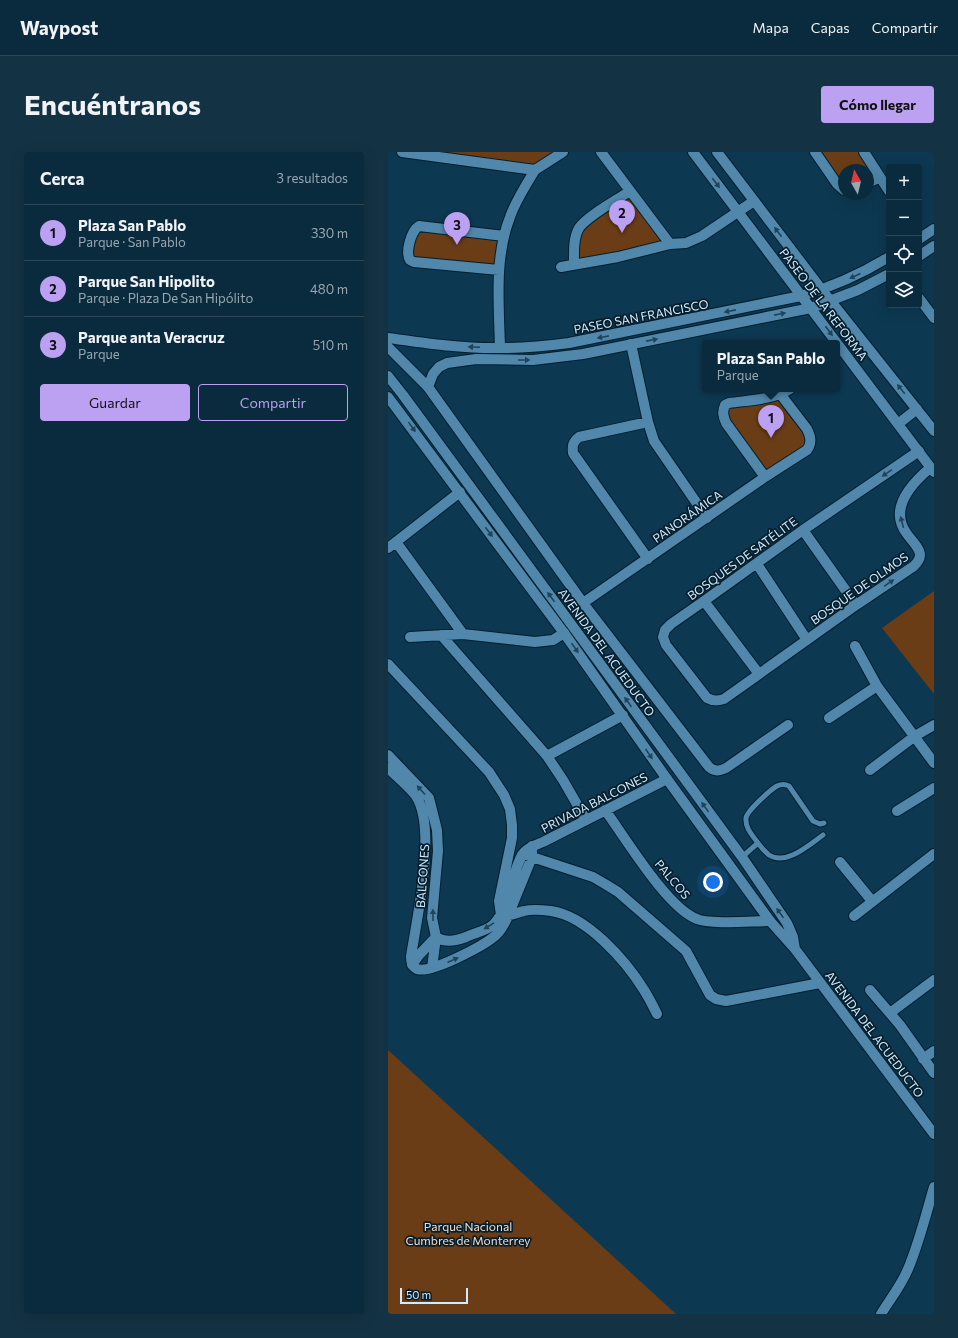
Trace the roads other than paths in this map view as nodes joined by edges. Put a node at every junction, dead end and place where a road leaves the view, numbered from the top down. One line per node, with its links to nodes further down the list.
1 (402, 152): 8 (street)
2 (563, 152): 9 (street)
3 (601, 152): 14 (street)
4 (693, 152): 16 (street, PASEO DE LA REFORMA, one-way to 16)
5 (717, 152): 15 (street, PASEO DE LA REFORMA)
6 (815, 152): 12 (street)
7 (864, 152): 10 (street)
8 (419, 153): 9 (street)
9 (535, 170): 18 (street)
10 (880, 177): 11 (street); 13 (street)
11 (874, 180)
12 (838, 184)
13 (886, 186)
14 (630, 191): 20 (street); 24 (street)
15 (754, 201): 16 (street); 28 (street, PASEO DE LA REFORMA, one-way to 15)
16 (739, 213): 20 (street); 29 (street, PASEO DE LA REFORMA)
17 (934, 229): 19 (street)
18 (504, 236): 26 (street); 26 (street)
19 (922, 237)
20 (670, 244): 24 (street)
21 (934, 246): 22 (street)
22 (922, 254)
23 (886, 259): 28 (street, PASEO SAN FRANCISCO, one-way to 28)
24 (574, 265): 25 (street)
25 (561, 267)
26 (499, 270): 38 (street)
27 (886, 276): 30 (street, PASEO SAN FRANCISCO)
28 (822, 290): 29 (street, PASEO SAN FRANCISCO); 30 (street, PASEO DE LA REFORMA)
29 (801, 296): 32 (street, PASEO DE LA REFORMA); 38 (street, PASEO SAN FRANCISCO, one-way to 38)
30 (831, 302): 32 (street, PASEO SAN FRANCISCO); 45 (street, PASEO DE LA REFORMA, one-way to 30)
31 (922, 302): 33 (street)
32 (811, 308): 35 (street, PASEO DE LA REFORMA, one-way to 35); 36 (street, PASEO SAN FRANCISCO, one-way to 32)
33 (934, 318)
34 (388, 338): 38 (street, PASEO SAN FRANCISCO, one-way to 34)
35 (832, 340)
36 (631, 344): 41 (street, PASEO SAN FRANCISCO, one-way to 36); 46 (street)
37 (388, 347): 41 (street, AVENIDA DEL ACUEDUCTO)
38 (500, 348)
39 (840, 352): 47 (street, PASEO DE LA REFORMA)
40 (388, 376): 91 (street, AVENIDA DEL ACUEDUCTO, one-way to 40)
41 (428, 387): 59 (street, AVENIDA DEL ACUEDUCTO)
42 (785, 392): 43 (street)
43 (780, 395): 51 (street, PANORÁMICA); 51 (street)
44 (388, 397): 52 (street, AVENIDA DEL ACUEDUCTO, one-way to 52)
45 (916, 409): 47 (street); 48 (street, PASEO DE LA REFORMA)
46 (648, 422): 53 (street); 56 (street)
47 (898, 424): 49 (street, PASEO DE LA REFORMA)
48 (934, 431)
49 (919, 451): 50 (street, PASEO DE LA REFORMA); 54 (street, BOSQUES DE SATÉLITE, one-way to 54)
50 (932, 470): 60 (street, BOSQUE DE OLMOS, one-way to 50)
51 (765, 477): 53 (street, PANORÁMICA)
52 (460, 492): 55 (street); 61 (street, AVENIDA DEL ACUEDUCTO, one-way to 61)
53 (707, 518): 56 (street, PANORÁMICA)
54 (803, 530): 57 (street, BOSQUES DE SATÉLITE); 60 (street)
55 (392, 545): 62 (street)
56 (648, 559): 59 (street, PANORÁMICA)
57 (757, 564): 58 (street, BOSQUES DE SATÉLITE); 65 (street)
58 (704, 601): 68 (street); 70 (street, BOSQUES DE SATÉLITE)
59 (583, 603): 73 (street, AVENIDA DEL ACUEDUCTO)
60 (856, 605): 65 (street, BOSQUE DE OLMOS)
61 (564, 633): 62 (street); 71 (street, AVENIDA DEL ACUEDUCTO, one-way to 71)
62 (463, 634): 63 (street)
63 (441, 635): 64 (street); 77 (street)
64 (410, 637)
65 (807, 640): 68 (street, BOSQUE DE OLMOS)
66 (855, 646): 69 (street)
67 (388, 664): 94 (street)
68 (759, 674): 70 (street, BOSQUE DE OLMOS)
69 (877, 686): 72 (street); 75 (street)
70 (724, 699)
71 (623, 715): 77 (street); 81 (street, AVENIDA DEL ACUEDUCTO, one-way to 81)
72 (829, 718)
73 (788, 725)
74 (934, 725): 75 (street)
75 (915, 736): 78 (street); 80 (street)
76 (388, 755): 97 (street, BALCONES, one-way to 76)
77 (547, 756): 85 (street)
78 (934, 763)
79 (388, 768): 99 (street, BALCONES)
80 (870, 770)
81 (667, 779): 83 (street, PRIVADA BALCONES); 96 (street, AVENIDA DEL ACUEDUCTO)
82 (934, 788): 84 (street)
83 (605, 810): 85 (street, PRIVADA BALCONES); 96 (street, PALCOS)
84 (897, 811)
85 (586, 820): 89 (street, PRIVADA BALCONES)
86 (824, 823): 88 (lane)
87 (823, 835): 88 (lane)
88 (758, 843): 91 (lane)
89 (529, 852): 94 (street); 102 (street)
90 (934, 854): 93 (street)
91 (742, 857): 98 (street, AVENIDA DEL ACUEDUCTO, one-way to 91)
92 (840, 862): 93 (street)
93 (872, 902): 95 (street)
94 (504, 916): 97 (street, one-way to 97); 100 (street, one-way to 94); 105 (street)
95 (854, 916)
96 (770, 921): 98 (street, AVENIDA DEL ACUEDUCTO)
97 (436, 937): 99 (street); 100 (street, BALCONES)
98 (794, 949): 102 (street, AVENIDA DEL ACUEDUCTO)
99 (414, 967): 100 (street)
100 (432, 968)
101 (934, 980): 104 (street)
102 (820, 983): 109 (street, AVENIDA DEL ACUEDUCTO)
103 (870, 990): 104 (street)
104 (890, 1013): 107 (street)
105 (657, 1014)
106 (934, 1051): 107 (street)
107 (923, 1058): 108 (street)
108 (934, 1073)
109 (934, 1134)
110 (934, 1187): 111 (street)
111 (881, 1314)

